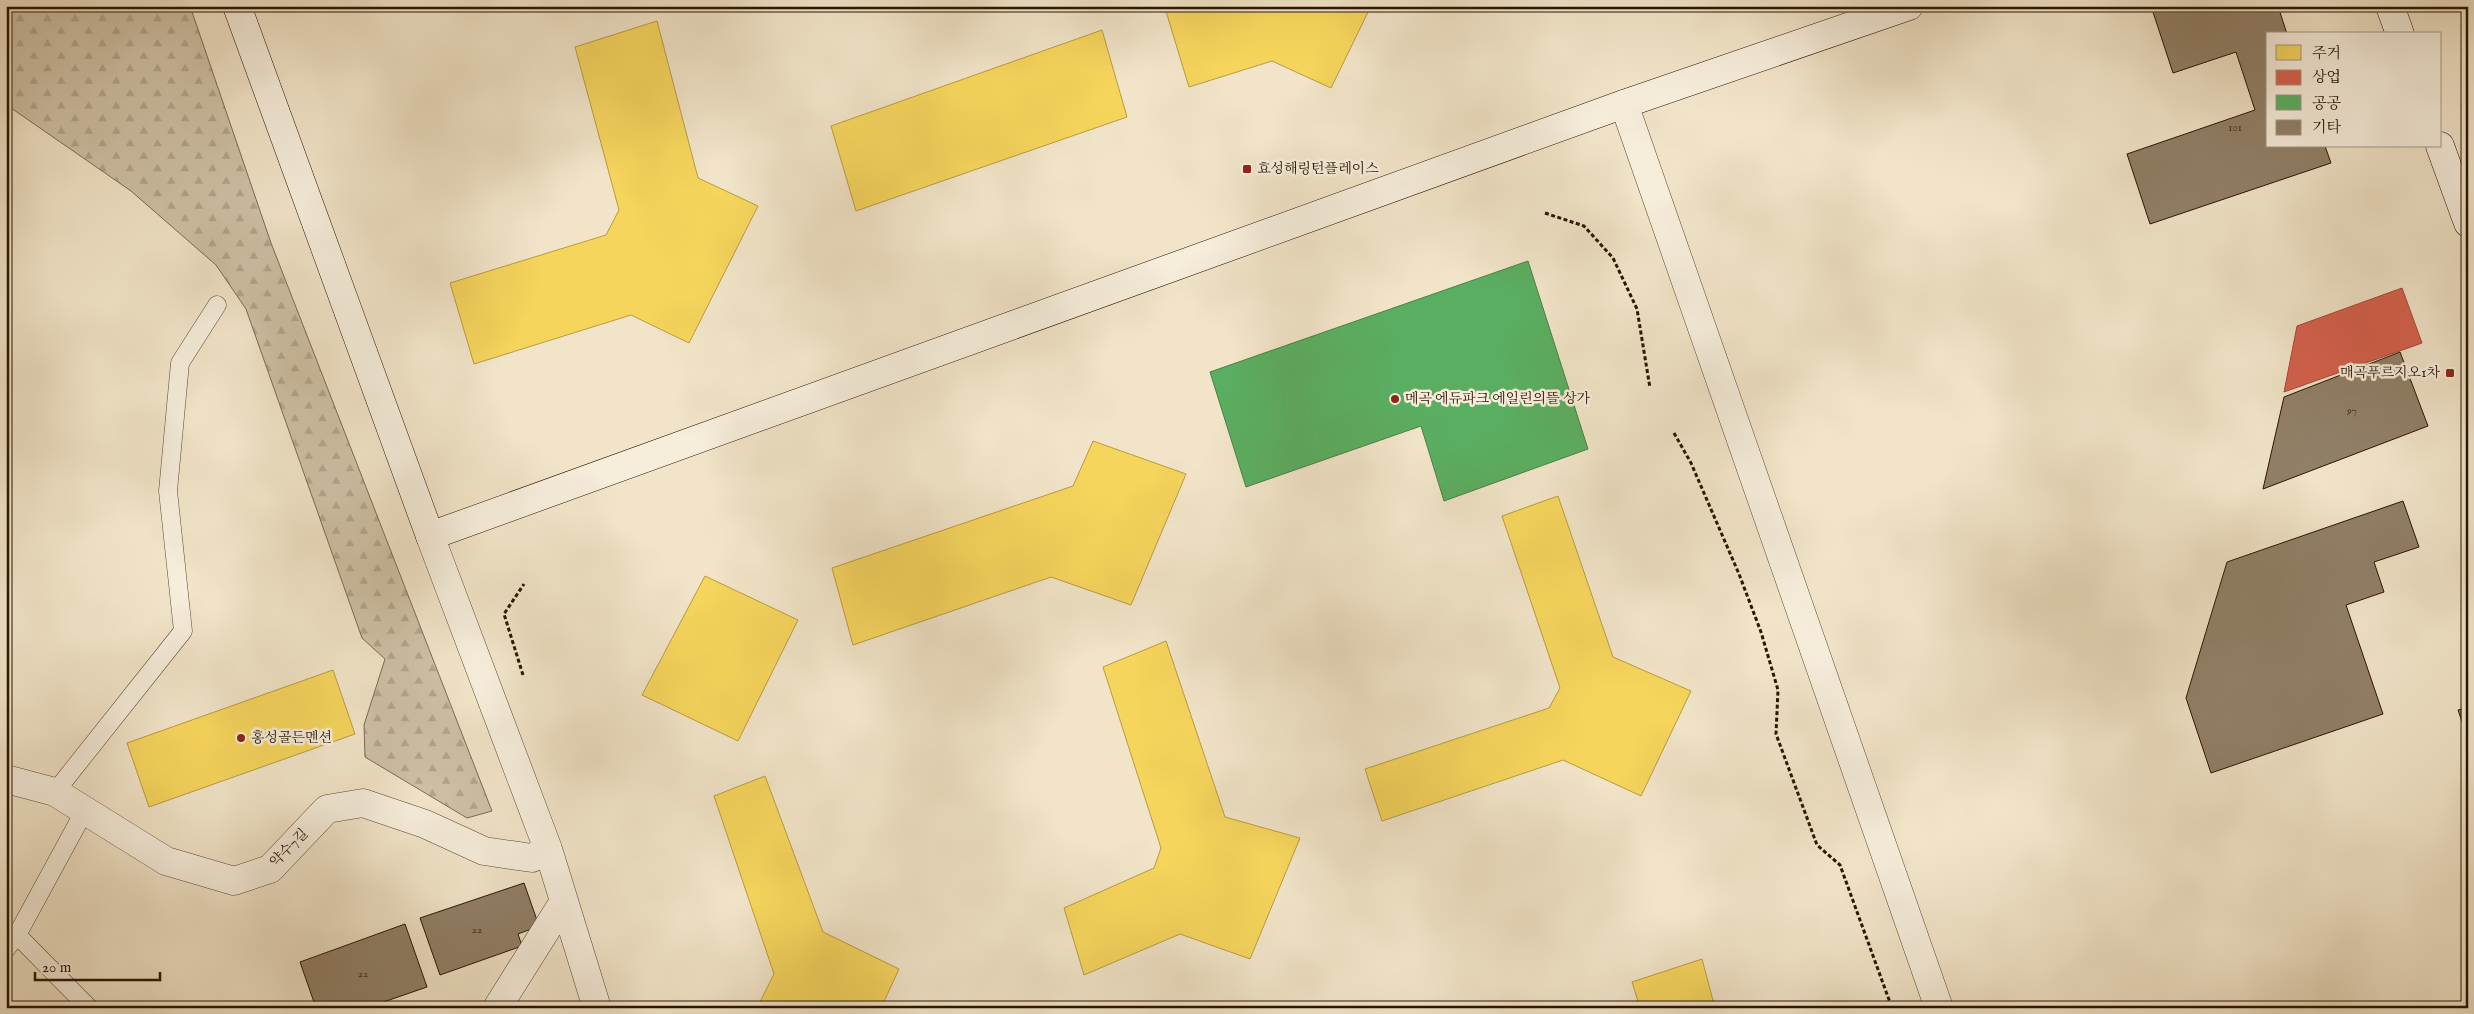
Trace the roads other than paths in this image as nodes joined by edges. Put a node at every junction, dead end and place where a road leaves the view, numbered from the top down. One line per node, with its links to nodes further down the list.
1 (237, 6): 9 (street)
2 (1909, 6): 5 (street)
3 (2390, 6): 4 (street)
4 (2399, 32)
5 (1624, 104): 9 (street); 19 (street)
6 (2441, 148): 7 (street)
7 (2468, 223)
8 (217, 305): 11 (lane)
9 (430, 536): 13 (street)
10 (6, 779): 11 (street, 약수7길)
11 (56, 792): 12 (street, 약수7길)
12 (85, 810): 13 (street, 약수7길); 15 (lane)
13 (548, 849): 14 (street)
14 (563, 903): 17 (street); 18 (street)
15 (12, 942): 16 (lane)
16 (89, 1008)
17 (497, 1008)
18 (597, 1008)
19 (1939, 1008)

